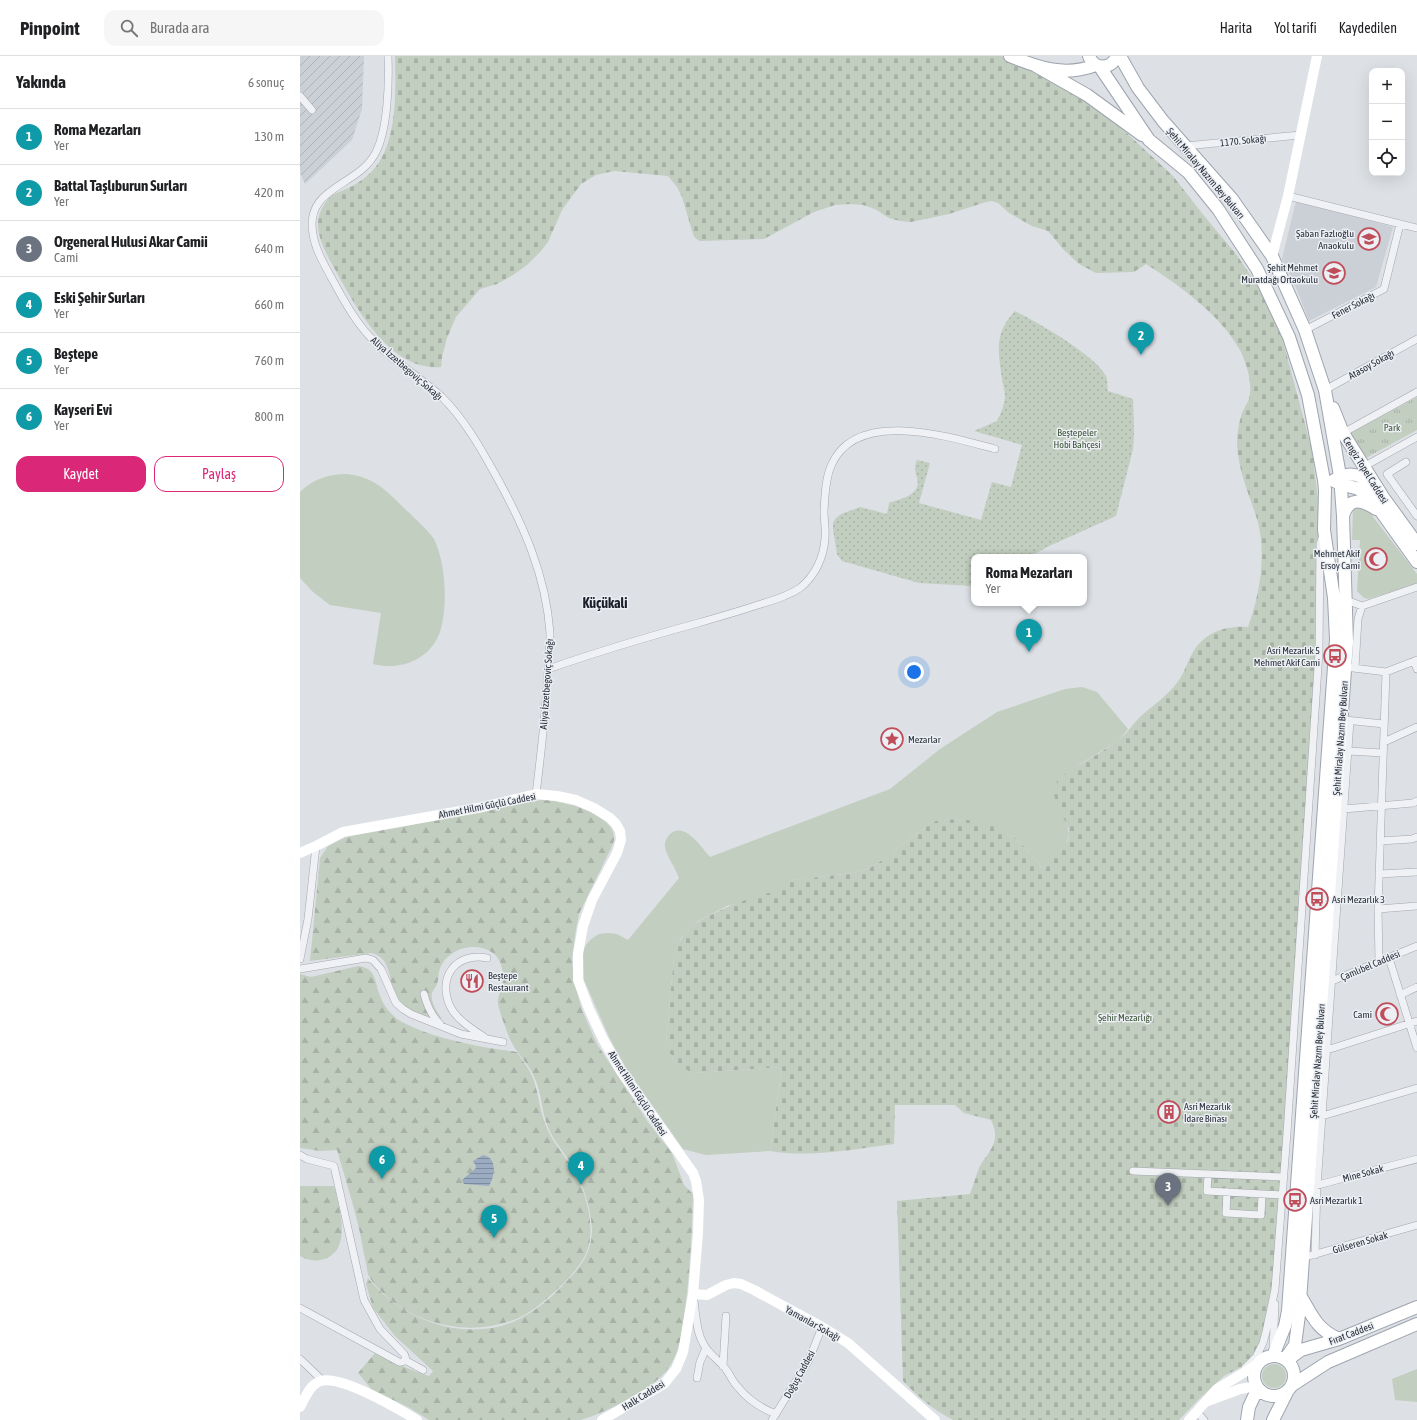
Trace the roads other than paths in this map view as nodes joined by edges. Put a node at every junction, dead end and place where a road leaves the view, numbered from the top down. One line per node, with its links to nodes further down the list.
1 (388, 56): 38 (street, Aliya İzzetbegoviç Sokağı)
2 (1010, 56): 6 (main road)
3 (1118, 56): 5 (main road); 11 (main road, Şehit Miralay Nazım Bey Bulvarı)
4 (1317, 56): 9 (street)
5 (1095, 63): 6 (main road); 10 (main road, Şehit Miralay Nazım Bey Bulvarı)
6 (1036, 66): 10 (main road)
7 (300, 96): 8 (street)
8 (312, 110)
9 (1300, 135): 11 (street, 1170. Sokağı); 12 (street)
10 (1149, 140): 25 (main road, Şehit Miralay Nazım Bey Bulvarı)
11 (1185, 146): 15 (main road, Şehit Miralay Nazım Bey Bulvarı)
12 (1288, 196): 13 (street); 15 (street)
13 (1400, 224): 14 (street); 16 (street, Fener Sokağı)
14 (1417, 228)
15 (1272, 256): 16 (main road, Şehit Miralay Nazım Bey Bulvarı)
16 (1305, 330): 18 (main road, Şehit Miralay Nazım Bey Bulvarı)
17 (1417, 339): 18 (street, Atasoy Sokağı)
18 (1325, 390): 20 (main road, Cengiz Topel Caddesi); 25 (main road, Şehit Miralay Nazım Bey Bulvarı)
19 (1417, 392): 20 (street)
20 (1343, 433): 24 (main road, Cengiz Topel Caddesi)
21 (1417, 438): 24 (street)
22 (995, 449): 38 (street)
23 (1406, 462): 29 (street)
24 (1365, 466): 26 (main road, Cengiz Topel Caddesi)
25 (1335, 483): 26 (main road); 27 (main road, Cengiz Topel Caddesi); 28 (main road, Şehit Miralay Nazım Bey Bulvarı); 30 (main road, Şehit Miralay Nazım Bey Bulvarı)
26 (1382, 497): 31 (main road, Cengiz Topel Caddesi)
27 (1383, 514): 28 (main road); 32 (main road, Cengiz Topel Caddesi)
28 (1343, 516): 34 (main road, Şehit Miralay Nazım Bey Bulvarı)
29 (1417, 516)
30 (1324, 530): 82 (street); 100 (main road, Şehit Miralay Nazım Bey Bulvarı)
31 (1417, 544)
32 (1417, 562)
33 (1417, 587): 35 (street)
34 (1346, 600): 35 (street); 37 (main road, Şehit Miralay Nazım Bey Bulvarı)
35 (1362, 606): 37 (street)
36 (1415, 661): 39 (street); 40 (street)
37 (1350, 668): 40 (street); 41 (main road, Şehit Miralay Nazım Bey Bulvarı)
38 (548, 669): 47 (street, Aliya İzzetbegoviç Sokağı)
39 (1417, 669)
40 (1386, 672): 42 (street)
41 (1345, 720): 42 (street); 45 (street); 65 (main road, Şehit Miralay Nazım Bey Bulvarı)
42 (1384, 724): 44 (street)
43 (1417, 727): 44 (street)
44 (1384, 742): 46 (street)
45 (1348, 751): 46 (street); 50 (street)
46 (1383, 753): 49 (street)
47 (536, 794): 53 (street, Ahmet Hilmi Güçlü Caddesi); 91 (street, Ahmet Hilmi Güçlü Caddesi)
48 (1417, 800): 49 (street)
49 (1381, 806): 50 (street); 52 (street)
50 (1344, 808): 65 (street)
51 (1417, 837): 52 (street)
52 (1380, 841): 56 (street)
53 (316, 846): 54 (street, Ahmet Hilmi Güçlü Caddesi); 62 (street)
54 (300, 853)
55 (1417, 872): 56 (street)
56 (1379, 874): 58 (street)
57 (1417, 906): 58 (street)
58 (1378, 909): 63 (street)
59 (1417, 946): 61 (street, Çamlıbel Caddesi)
60 (487, 958): 72 (street)
61 (1389, 958): 63 (street, Çamlıbel Caddesi); 68 (street)
62 (300, 960)
63 (1379, 962): 65 (street, Çamlıbel Caddesi)
64 (300, 969): 71 (street)
65 (1326, 983): 75 (street); 83 (main road, Şehit Miralay Nazım Bey Bulvarı)
66 (1417, 987): 68 (street)
67 (424, 994): 71 (street)
68 (1400, 994): 70 (street)
69 (1417, 1021): 70 (street)
70 (1410, 1025): 74 (street); 75 (street)
71 (443, 1027): 72 (street)
72 (486, 1039): 73 (street)
73 (503, 1042)
74 (1417, 1048)
75 (1327, 1050): 77 (street)
76 (1417, 1088): 77 (street)
77 (1322, 1116): 83 (street)
78 (300, 1155): 102 (street)
79 (1417, 1159): 83 (street, Mine Sokak)
80 (1133, 1171): 81 (street)
81 (1208, 1175): 82 (street); 84 (street)
82 (1283, 1178): 86 (street)
83 (1312, 1187): 88 (street); 89 (main road, Şehit Miralay Nazım Bey Bulvarı)
84 (1227, 1192): 85 (street); 85 (street)
85 (1262, 1194): 86 (street)
86 (1282, 1195): 90 (street)
87 (1417, 1225): 88 (street, Gülseren Sokak)
88 (1315, 1255): 89 (street, Gülseren Sokak)
89 (1302, 1258): 92 (main road, Şehit Miralay Nazım Bey Bulvarı)
90 (1275, 1289): 100 (street); 107 (street)
91 (693, 1294): 97 (street, Yamanlar Sokağı); 99 (street); 117 (street, Halk Caddesi)
92 (1300, 1294): 98 (main road); 103 (main road, Şehit Miralay Nazım Bey Bulvarı)
93 (1417, 1307): 98 (main road, Fırat Caddesi)
94 (300, 1308): 102 (street)
95 (726, 1316): 105 (street)
96 (1417, 1324): 111 (main road, Fırat Caddesi)
97 (822, 1327): 115 (street, Doğuş Caddesi); 118 (street, Yamanlar Sokağı)
98 (1339, 1339): 103 (main road, Fırat Caddesi)
99 (706, 1348): 105 (street); 108 (street)
100 (1272, 1356): 103 (main road); 104 (main road)
101 (300, 1359): 109 (street)
102 (405, 1360): 106 (street)
103 (1286, 1360): 111 (main road)
104 (1258, 1364): 107 (street); 110 (main road)
105 (723, 1366): 115 (street)
106 (423, 1370)
107 (1238, 1376): 112 (street)
108 (697, 1378)
109 (323, 1381): 113 (street); 116 (street)
110 (1258, 1387): 111 (main road); 112 (street); 121 (main road)
111 (1289, 1388): 122 (main road)
112 (1204, 1402): 114 (street)
113 (300, 1407)
114 (1196, 1411): 119 (street); 120 (street)
115 (774, 1417)
116 (417, 1420)
117 (602, 1420)
118 (935, 1420)
119 (1189, 1420)
120 (1204, 1420)
121 (1248, 1420)
122 (1273, 1420)

